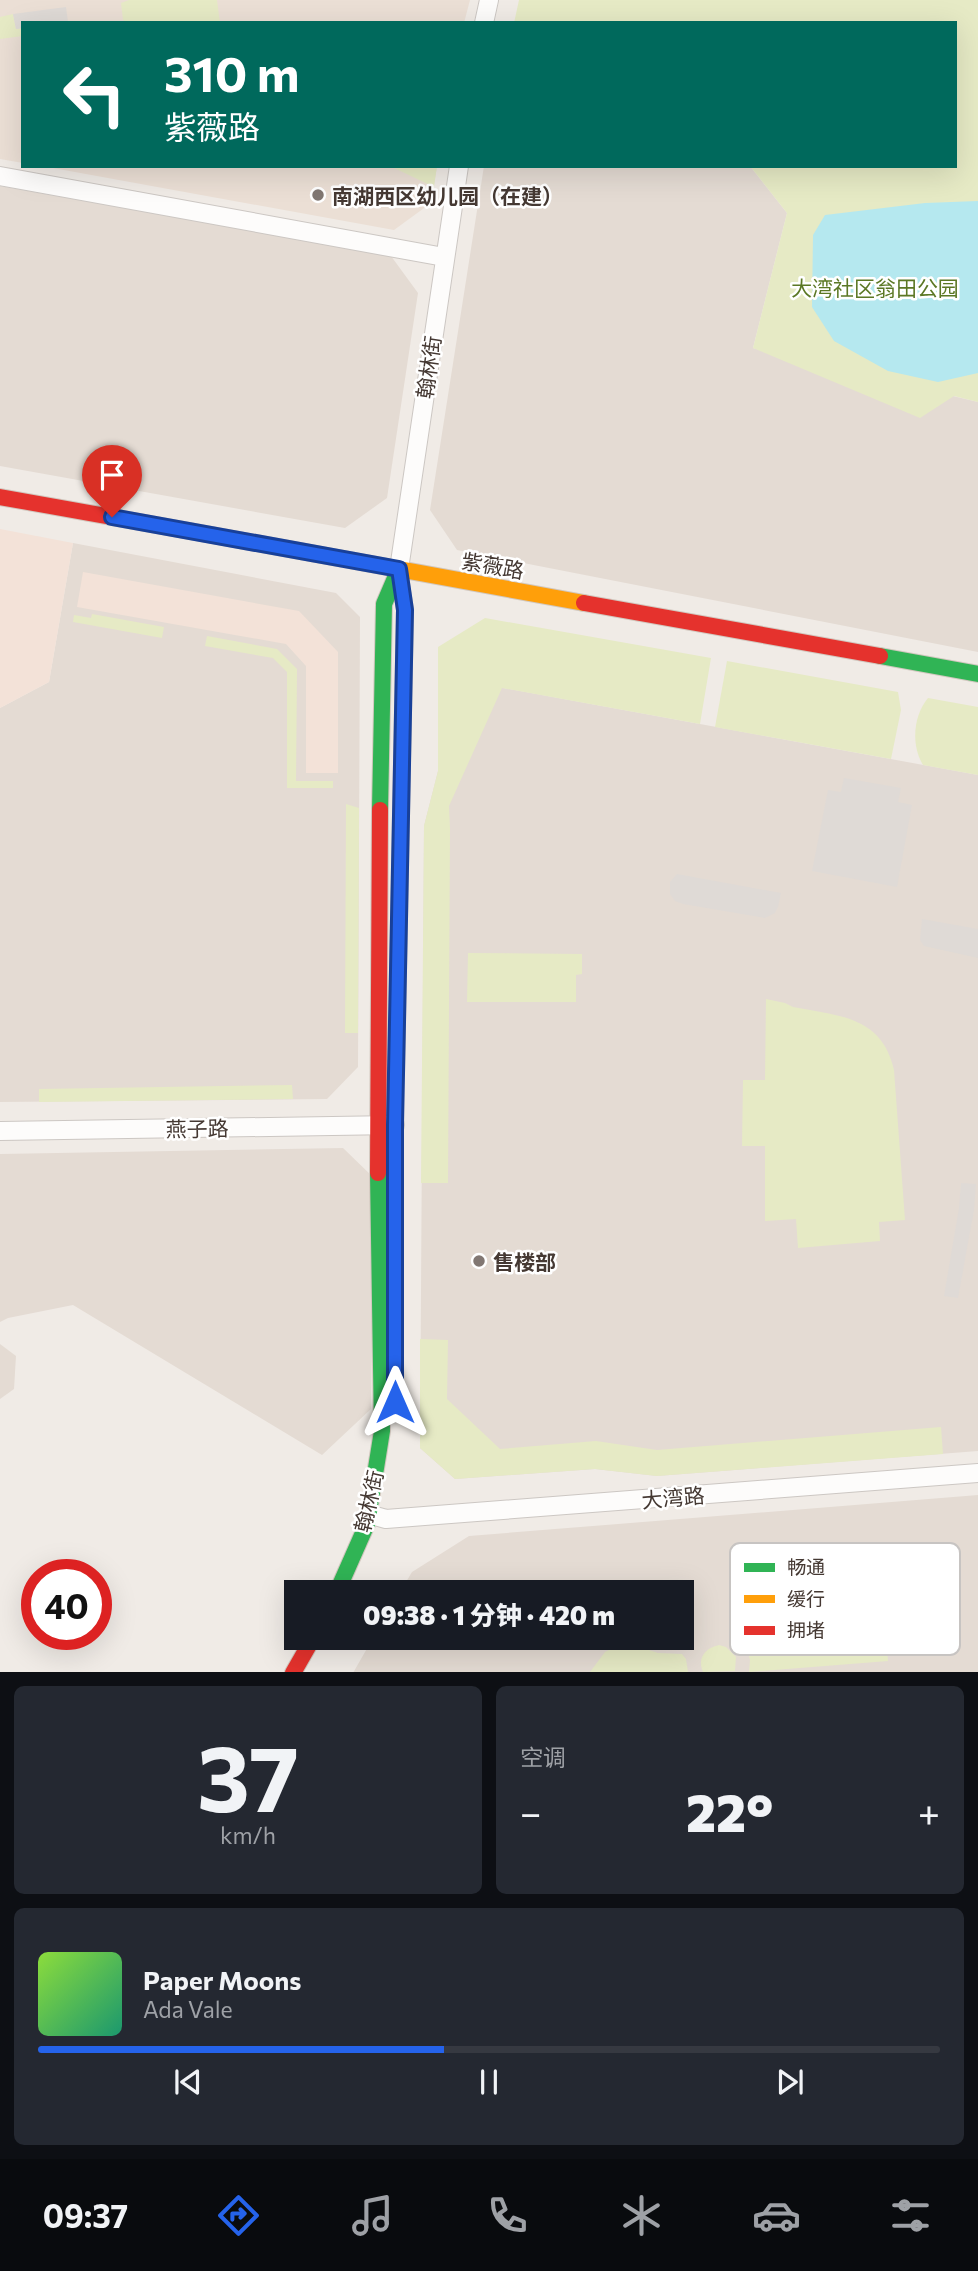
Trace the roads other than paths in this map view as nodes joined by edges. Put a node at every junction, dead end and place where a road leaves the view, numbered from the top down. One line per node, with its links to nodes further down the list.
1 (489, 0): 2 (street)
2 (484, 21)
3 (459, 168): 5 (street, 翰林街)
4 (0, 176): 5 (street)
5 (444, 257): 7 (street, 翰林街)
6 (0, 497): 7 (street, 紫薇路)
7 (399, 569): 8 (street, 紫薇路); 9 (street, 翰林街); 10 (street, 翰林街)
8 (978, 674)
9 (396, 1083)
10 (390, 1125): 11 (street, 燕子路); 15 (street, 翰林街)
11 (0, 1131)
12 (395, 1208): 13 (street, 翰林街)
13 (394, 1457)
14 (978, 1473): 15 (street, 大湾路)
15 (381, 1514): 16 (street, 翰林街); 17 (street, 翰林街)
16 (367, 1564)
17 (342, 1580)
18 (306, 1650): 20 (street)
19 (322, 1650): 21 (street)
20 (293, 1672)
21 (308, 1672)

